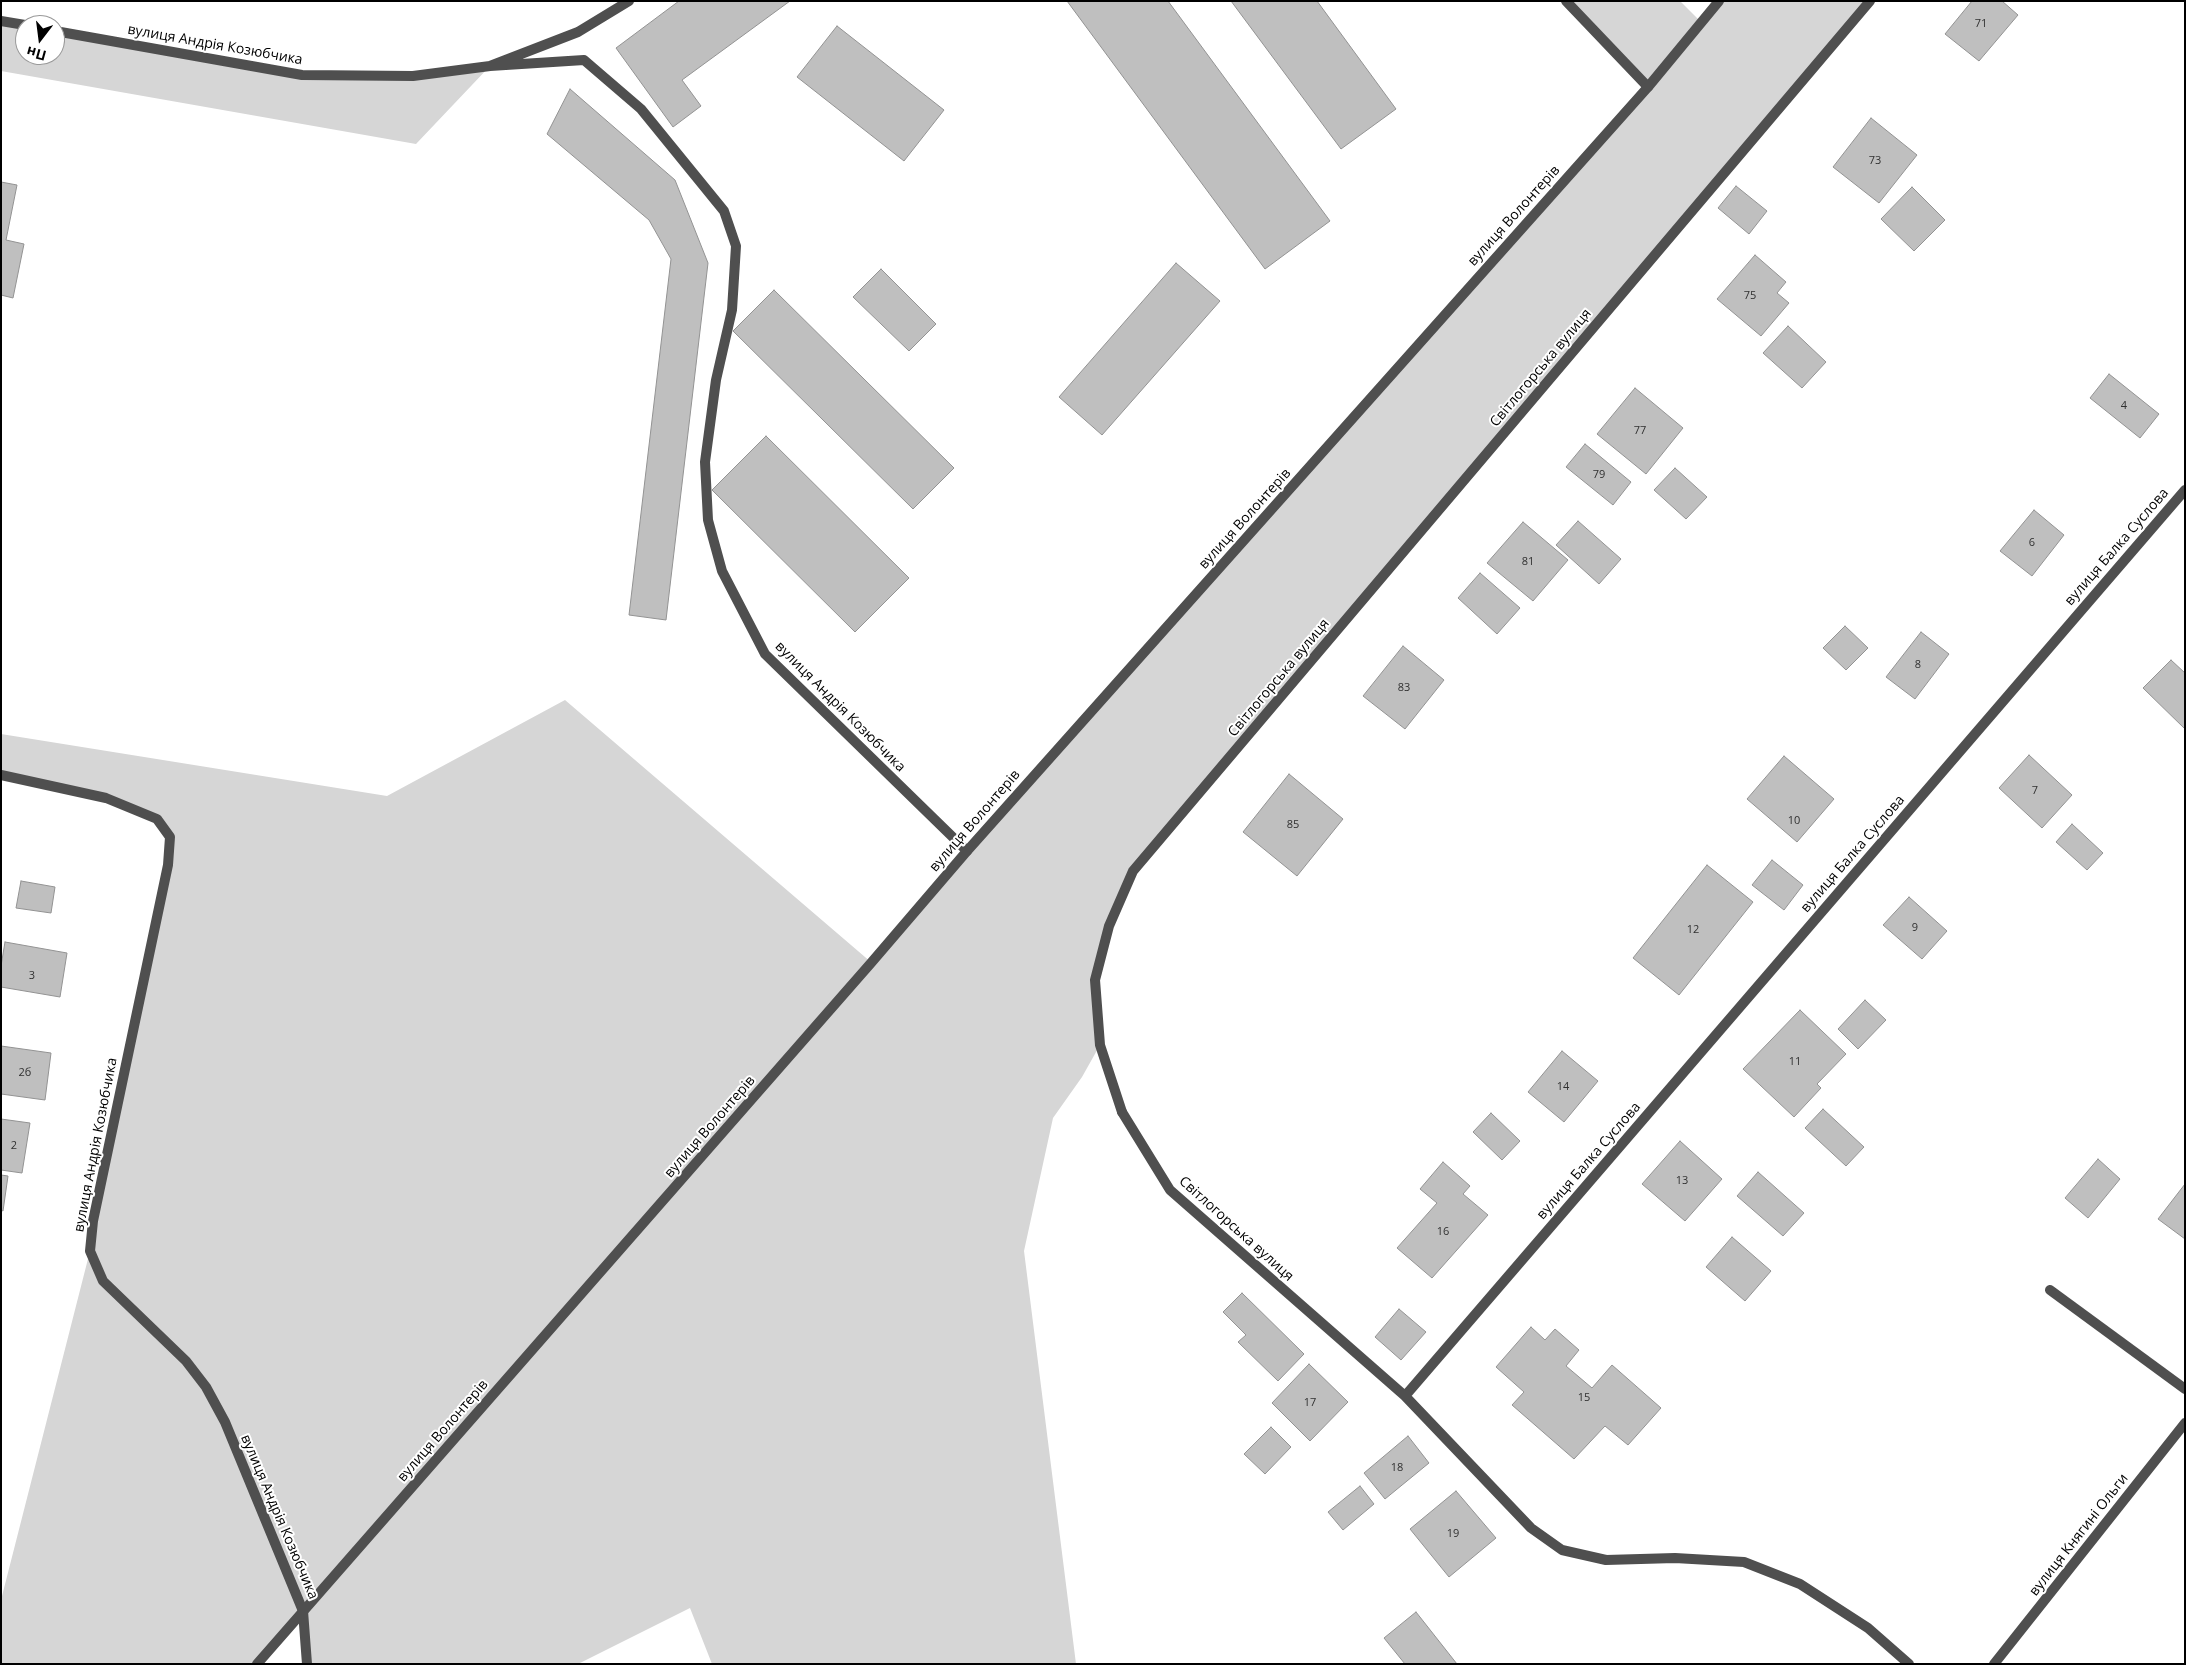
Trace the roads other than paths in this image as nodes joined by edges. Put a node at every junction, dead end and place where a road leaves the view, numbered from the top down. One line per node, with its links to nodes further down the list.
1 (629, 1): 8 (street, вулиця Андрія Козюбчика)
2 (1566, 1): 9 (street)
3 (1719, 1): 9 (street, вулиця Волонтерів)
4 (1870, 1): 15 (street, Світлогорська вулиця)
5 (1, 21): 6 (street)
6 (15, 23)
7 (65, 33): 8 (street, вулиця Андрія Козюбчика)
8 (490, 66): 12 (street, вулиця Андрія Козюбчика)
9 (1648, 87): 12 (street, вулиця Волонтерів)
10 (2185, 490): 15 (street, вулиця Балка Суслова)
11 (1, 775): 17 (street, вулиця Андрія Козюбчика)
12 (967, 851): 17 (street, вулиця Волонтерів)
13 (2050, 1290): 14 (street)
14 (2185, 1389)
15 (1405, 1396): 20 (street)
16 (2185, 1423): 21 (street, вулиця Княгині Ольги)
17 (303, 1612): 18 (street, вулиця Волонтерів); 19 (street, вулиця Андрія Козюбчика)
18 (257, 1664)
19 (307, 1664)
20 (1909, 1664)
21 (1994, 1664)

